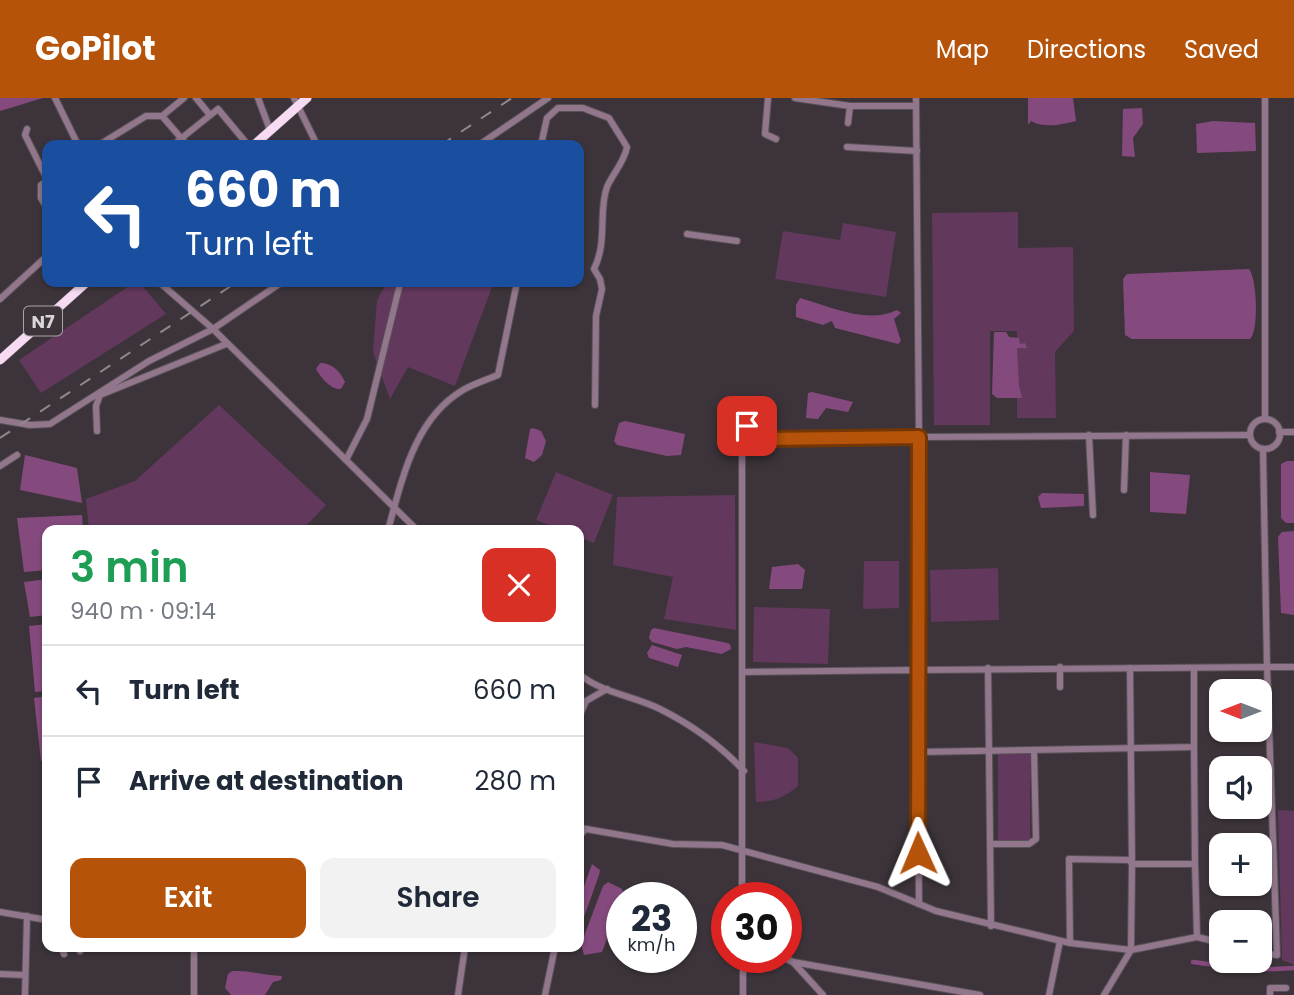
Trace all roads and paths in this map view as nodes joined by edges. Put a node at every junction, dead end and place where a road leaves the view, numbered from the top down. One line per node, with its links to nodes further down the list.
1 (55, 98): 20 (street)
2 (184, 98): 14 (street)
3 (196, 98): 13 (street)
4 (258, 98): 17 (street)
5 (307, 98): 11 (highway)
6 (548, 98): 25 (street)
7 (768, 98): 19 (street)
8 (796, 98): 12 (street)
9 (1265, 98): 43 (street)
10 (916, 102): 12 (street); 28 (street)
11 (296, 103): 17 (highway); 24 (street)
12 (850, 106): 15 (street)
13 (210, 115): 18 (street); 22 (street)
14 (162, 116): 18 (street); 21 (street)
15 (848, 123)
16 (27, 129): 29 (street)
17 (270, 131): 23 (highway)
18 (181, 139)
19 (776, 139)
20 (76, 140)
21 (108, 140)
22 (244, 140)
23 (260, 140)
24 (314, 140)
25 (487, 140)
26 (542, 140): 42 (street)
27 (847, 148): 28 (street)
28 (917, 152): 51 (street)
29 (42, 170)
30 (687, 234): 31 (street)
31 (737, 241)
32 (42, 261): 38 (street)
33 (81, 287): 41 (highway, N7)
34 (165, 287): 39 (street)
35 (275, 287): 39 (street)
36 (516, 287): 59 (street)
37 (399, 288): 56 (street)
38 (0, 299)
39 (213, 329): 40 (street); 44 (street)
40 (226, 344): 45 (street); 56 (street)
41 (0, 360)
42 (595, 405)
43 (1265, 419): 46 (street); 50 (street)
44 (0, 420)
45 (97, 431)
46 (1279, 432): 47 (street); 53 (street)
47 (1294, 432)
48 (1089, 435): 49 (street); 51 (street); 60 (street)
49 (1126, 435): 50 (street); 58 (street)
50 (1250, 435): 53 (street)
51 (919, 437): 52 (street); 69 (street)
52 (755, 438): 54 (street); 54 (street)
53 (1263, 449): 64 (street)
54 (742, 451): 70 (street)
55 (17, 455): 57 (street)
56 (346, 460): 59 (street)
57 (0, 466)
58 (1124, 490)
59 (394, 508): 61 (street); 62 (street)
60 (1093, 514)
61 (389, 525)
62 (412, 525)
63 (1060, 667): 66 (street); 67 (street); 72 (street)
64 (1267, 667): 65 (street); 68 (street); 102 (street)
65 (1294, 667)
66 (988, 668): 69 (street); 79 (street)
67 (1130, 668): 68 (street); 78 (street)
68 (1194, 668): 76 (street)
69 (917, 670): 70 (street); 81 (street)
70 (742, 672): 75 (street)
71 (584, 677): 73 (street)
72 (1060, 687)
73 (607, 689): 74 (street); 77 (street)
74 (584, 706)
75 (743, 745): 77 (street); 82 (street)
76 (1194, 747): 78 (street); 86 (street)
77 (723, 748): 82 (street)
78 (1130, 748): 80 (street); 87 (street)
79 (990, 750): 80 (street); 81 (street); 84 (street)
80 (1034, 750): 84 (street)
81 (917, 752): 89 (street)
82 (744, 771): 85 (street)
83 (584, 829): 85 (street)
84 (991, 844): 93 (street)
85 (742, 851): 88 (street); 89 (street)
86 (1195, 863): 87 (street); 94 (street)
87 (1132, 864): 97 (street); 98 (street)
88 (742, 882)
89 (919, 904): 93 (street)
90 (0, 912): 91 (street)
91 (27, 916): 92 (street); 107 (street)
92 (42, 919)
93 (991, 926): 96 (street)
94 (1197, 937): 95 (street); 98 (street)
95 (1209, 940)
96 (1060, 941): 97 (street); 116 (street)
97 (1070, 943): 98 (street)
98 (1131, 950): 117 (street)
99 (194, 952): 110 (street)
100 (463, 952): 111 (street)
101 (554, 952): 112 (street)
102 (1272, 954)
103 (802, 964): 115 (street)
104 (802, 972): 114 (street)
105 (743, 973): 113 (street)
106 (0, 974): 107 (street)
107 (24, 975): 109 (street)
108 (1286, 988): 118 (street)
109 (25, 995)
110 (194, 995)
111 (458, 995)
112 (545, 995)
113 (743, 995)
114 (823, 995)
115 (980, 995)
116 (1049, 995)
117 (1104, 995)
118 (1270, 995)

